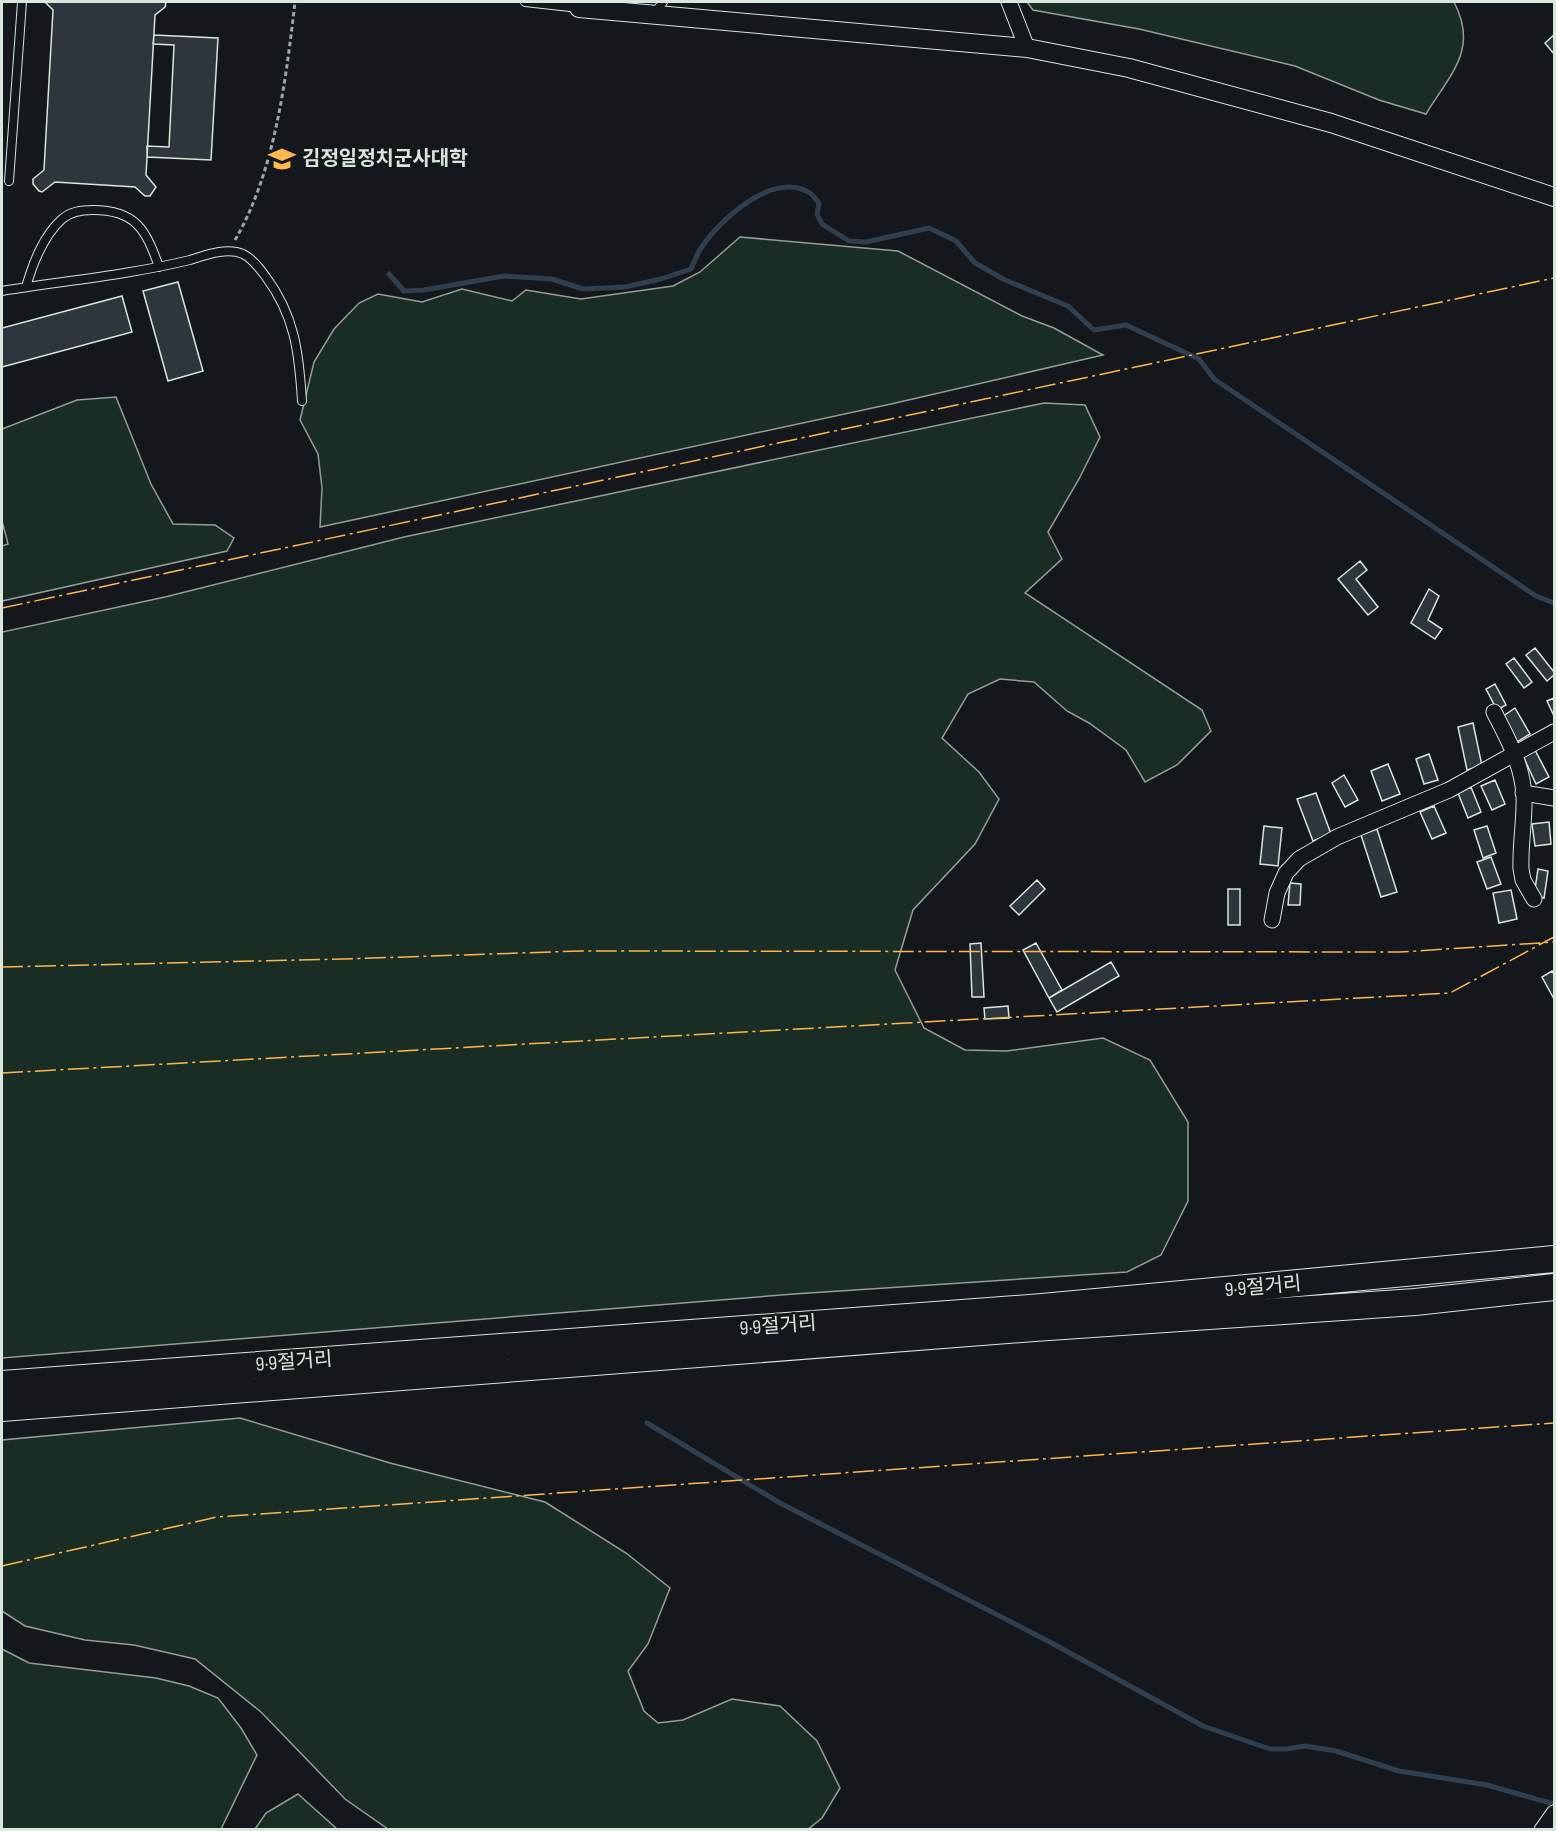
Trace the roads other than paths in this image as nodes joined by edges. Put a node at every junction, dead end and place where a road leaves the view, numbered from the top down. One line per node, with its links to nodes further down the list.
1 (22, 2): 7 (lane)
2 (525, 2): 4 (lane)
3 (1010, 2): 6 (street)
4 (579, 8): 5 (street)
5 (658, 8): 6 (street)
6 (1027, 48): 8 (street)
7 (9, 181)
8 (1554, 197)
9 (159, 267): 10 (lane); 10 (lane); 12 (lane)
10 (26, 287): 11 (lane)
11 (2, 291)
12 (302, 401)
13 (1494, 712): 15 (street)
14 (1554, 732): 15 (street)
15 (1515, 753): 16 (street); 19 (street)
16 (1523, 793): 17 (street); 18 (street)
17 (1554, 798)
18 (1534, 899)
19 (1272, 920)
20 (1554, 1260): 22 (highway, 9·9절거리)
21 (1554, 1287): 23 (highway, 9·9절거리)
22 (2, 1384)
23 (2, 1408)
24 (1554, 1813): 25 (street)
25 (1542, 1830)

